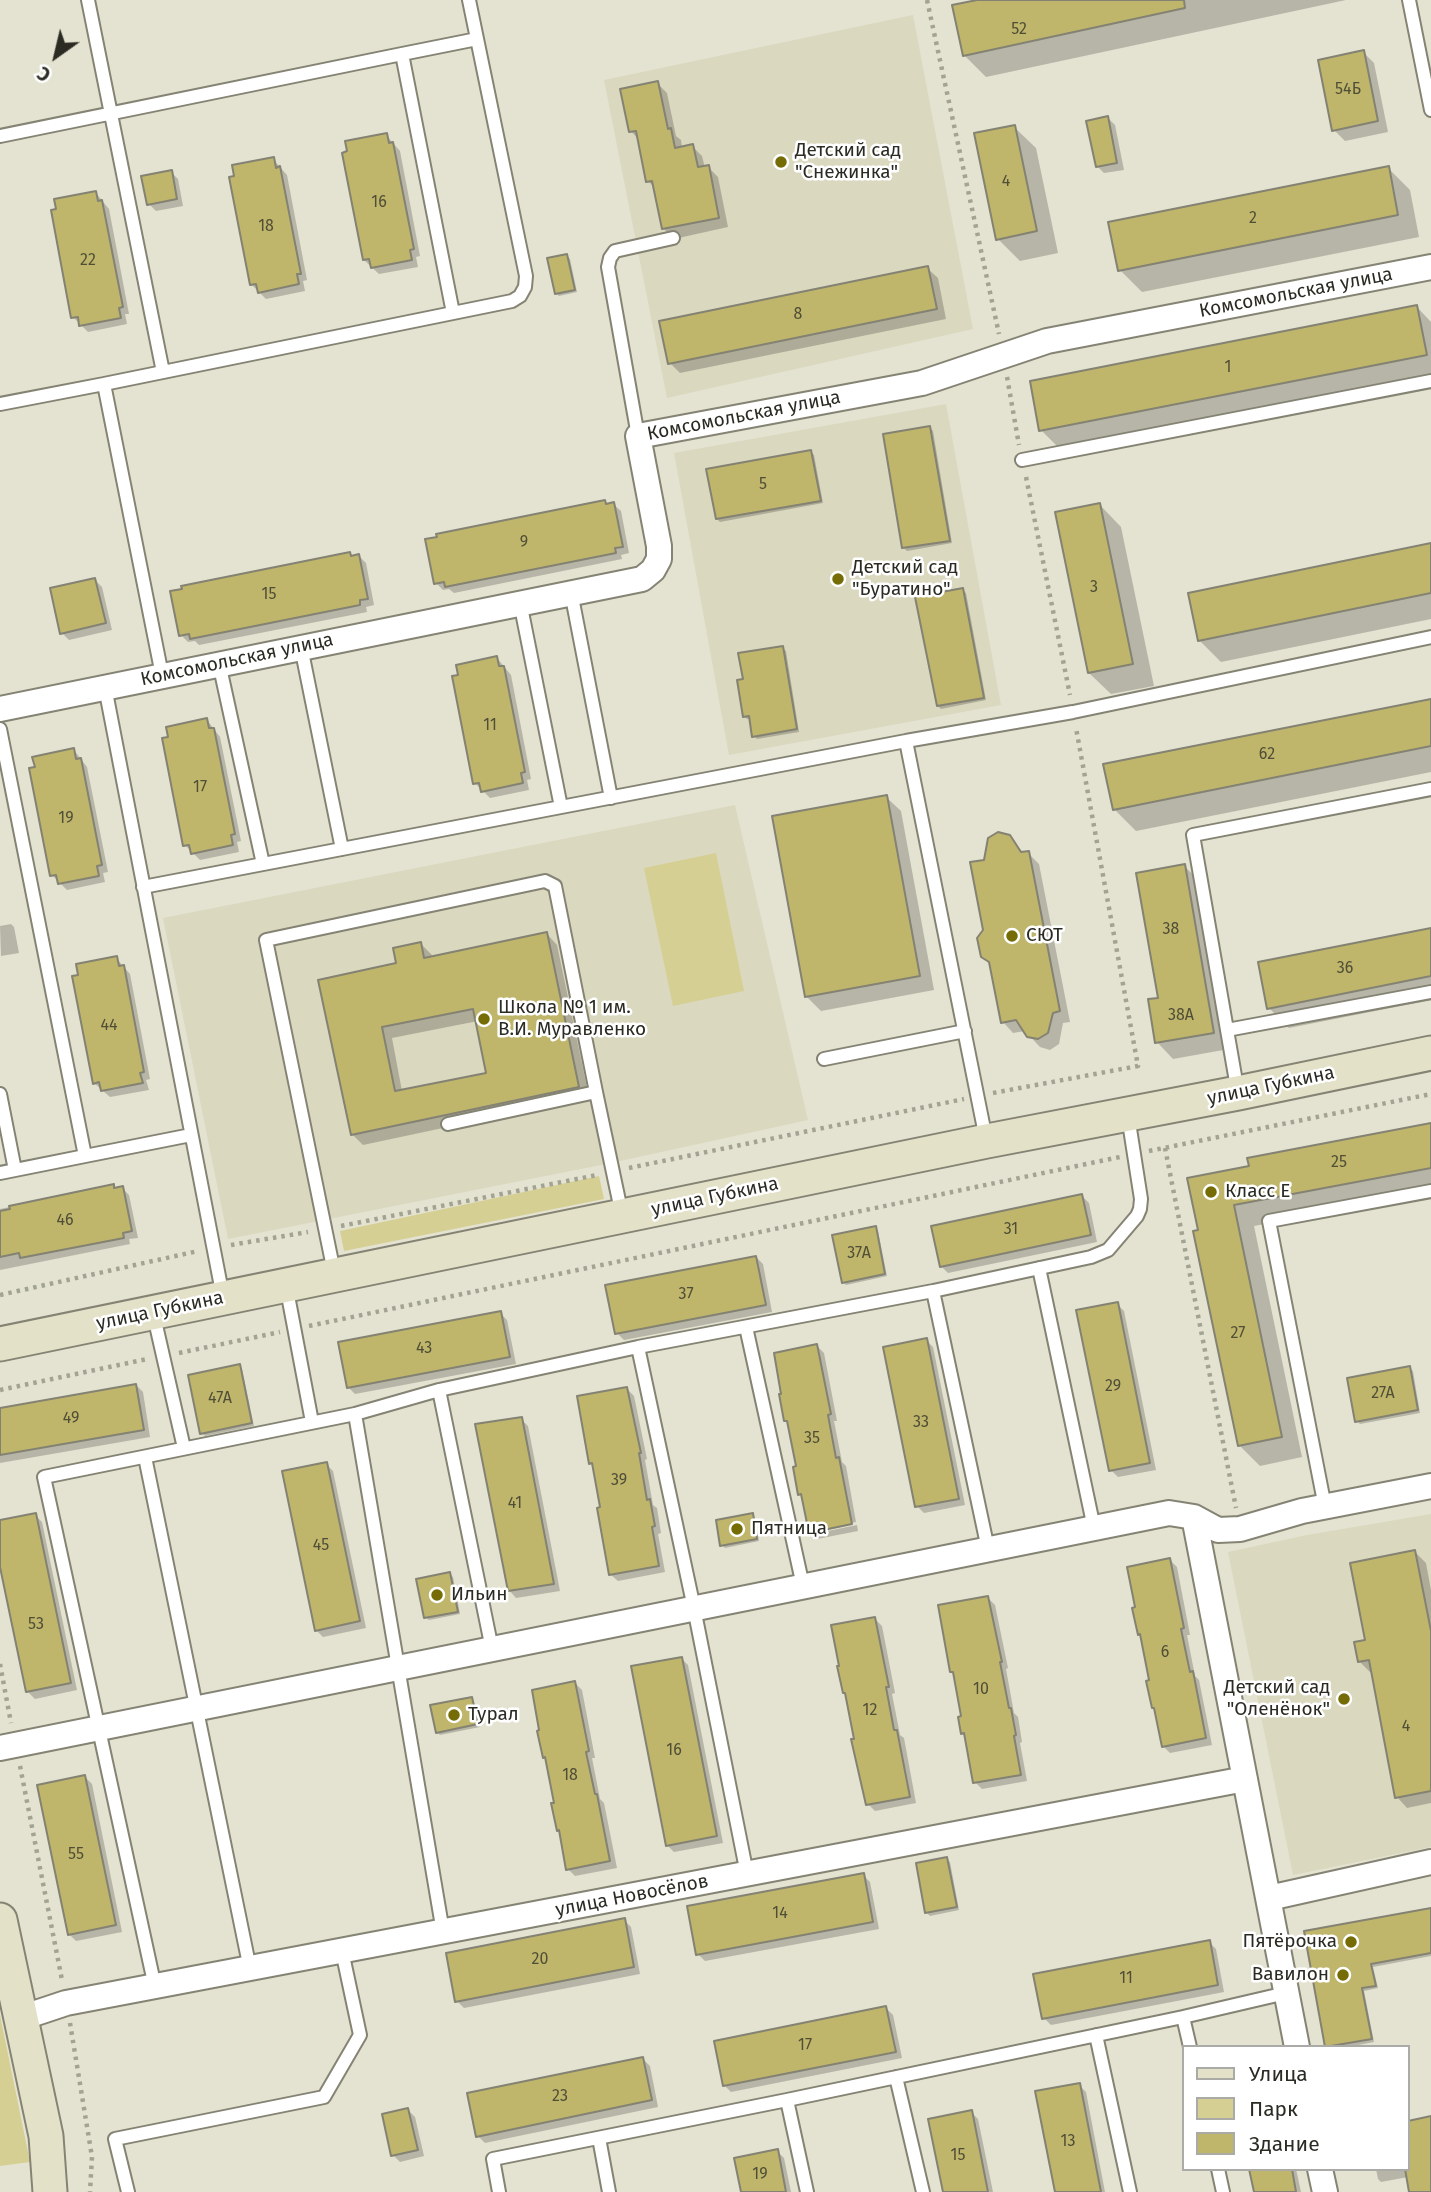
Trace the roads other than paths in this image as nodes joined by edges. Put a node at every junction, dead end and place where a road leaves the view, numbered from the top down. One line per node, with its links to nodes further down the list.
1 (88, 0): 7 (lane)
2 (469, 0): 4 (lane)
3 (1409, 0): 6 (lane)
4 (477, 39): 5 (lane); 11 (lane)
5 (402, 54): 7 (lane); 11 (lane)
6 (1431, 110)
7 (111, 112): 8 (lane); 12 (lane)
8 (0, 136)
9 (673, 238): 16 (lane)
10 (1431, 267): 16 (street, Комсомольская улица)
11 (453, 313): 12 (lane)
12 (163, 372): 14 (lane)
13 (1431, 381): 17 (lane)
14 (104, 384): 15 (lane); 23 (lane)
15 (0, 404)
16 (638, 436): 18 (street, Комсомольская улица)
17 (1022, 460)
18 (571, 592): 19 (street, Комсомольская улица); 29 (lane)
19 (520, 602): 21 (street, Комсомольская улица); 30 (lane)
20 (1431, 637): 27 (lane)
21 (301, 646): 22 (street, Комсомольская улица); 31 (lane)
22 (219, 663): 23 (street, Комсомольская улица); 32 (lane)
23 (162, 675): 24 (street, Комсомольская улица)
24 (105, 687): 25 (street, Комсомольская улица); 33 (lane)
25 (0, 709)
26 (0, 729): 46 (lane)
27 (906, 741): 29 (lane); 36 (lane)
28 (1431, 789): 35 (lane)
29 (611, 797): 30 (lane)
30 (561, 807): 31 (lane)
31 (342, 849): 32 (lane)
32 (263, 864): 33 (lane)
33 (143, 887): 44 (lane)
34 (1431, 992): 35 (lane)
35 (1227, 1030): 40 (lane)
36 (965, 1031): 38 (lane); 45 (lane)
37 (1431, 1052): 40 (street, улица Губкина)
38 (824, 1059)
39 (596, 1092): 43 (lane); 50 (lane); 52 (lane)
40 (1238, 1093): 42 (street, улица Губкина)
41 (0, 1094): 47 (lane)
42 (1127, 1115): 45 (street, улица Губкина); 51 (lane)
43 (448, 1124)
44 (191, 1135): 46 (lane); 55 (lane)
45 (986, 1141): 50 (street, улица Губкина)
46 (85, 1156): 47 (lane)
47 (15, 1170): 48 (lane)
48 (0, 1173)
49 (1431, 1191): 66 (lane)
50 (622, 1217): 52 (street, улица Губкина)
51 (1039, 1268): 54 (lane); 68 (lane)
52 (335, 1275): 53 (street, улица Губкина)
53 (286, 1285): 55 (street, улица Губкина); 62 (lane)
54 (933, 1291): 57 (lane); 69 (lane)
55 (223, 1297): 56 (street, улица Губкина)
56 (153, 1312): 58 (street, улица Губкина); 63 (lane)
57 (746, 1327): 59 (lane); 70 (lane)
58 (0, 1344)
59 (638, 1347): 60 (lane); 71 (lane)
60 (439, 1390): 61 (lane); 72 (lane)
61 (355, 1414): 62 (lane); 73 (lane)
62 (312, 1422): 63 (lane)
63 (184, 1448): 64 (lane)
64 (145, 1457): 74 (lane); 75 (lane)
65 (1431, 1486): 66 (street)
66 (1325, 1507): 67 (street)
67 (1194, 1517): 68 (street); 77 (street)
68 (1094, 1528): 69 (street)
69 (988, 1549): 70 (street)
70 (803, 1586): 71 (street)
71 (694, 1608): 72 (street); 79 (lane)
72 (492, 1649): 73 (street)
73 (399, 1668): 74 (street); 82 (lane)
74 (197, 1708): 75 (street); 84 (lane)
75 (99, 1728): 76 (street); 85 (lane)
76 (8, 1746)
77 (1245, 1779): 79 (street, улица Новосёлов); 80 (street)
78 (1431, 1862): 80 (street)
79 (747, 1874): 82 (street, улица Новосёлов)
80 (1269, 1898): 86 (street)
81 (0, 1920): 88 (street)
82 (443, 1932): 83 (street, улица Новосёлов)
83 (342, 1951): 84 (street, улица Новосёлов); 98 (lane)
84 (250, 1969): 85 (street, улица Новосёлов)
85 (155, 1987): 88 (street, улица Новосёлов)
86 (1286, 1993): 87 (lane); 91 (street)
87 (1183, 2017): 89 (lane); 90 (lane)
88 (21, 2018): 97 (street)
89 (1096, 2035): 92 (lane); 103 (lane)
90 (1190, 2045)
91 (1297, 2045)
92 (896, 2077): 93 (lane); 102 (lane)
93 (787, 2100): 94 (lane); 101 (lane)
94 (599, 2138): 99 (lane); 100 (lane)
95 (1218, 2171): 104 (lane)
96 (1321, 2171): 105 (street)
97 (50, 2192)
98 (128, 2192)
99 (499, 2192)
100 (609, 2192)
101 (807, 2192)
102 (923, 2192)
103 (1130, 2192)
104 (1223, 2192)
105 (1325, 2192)

